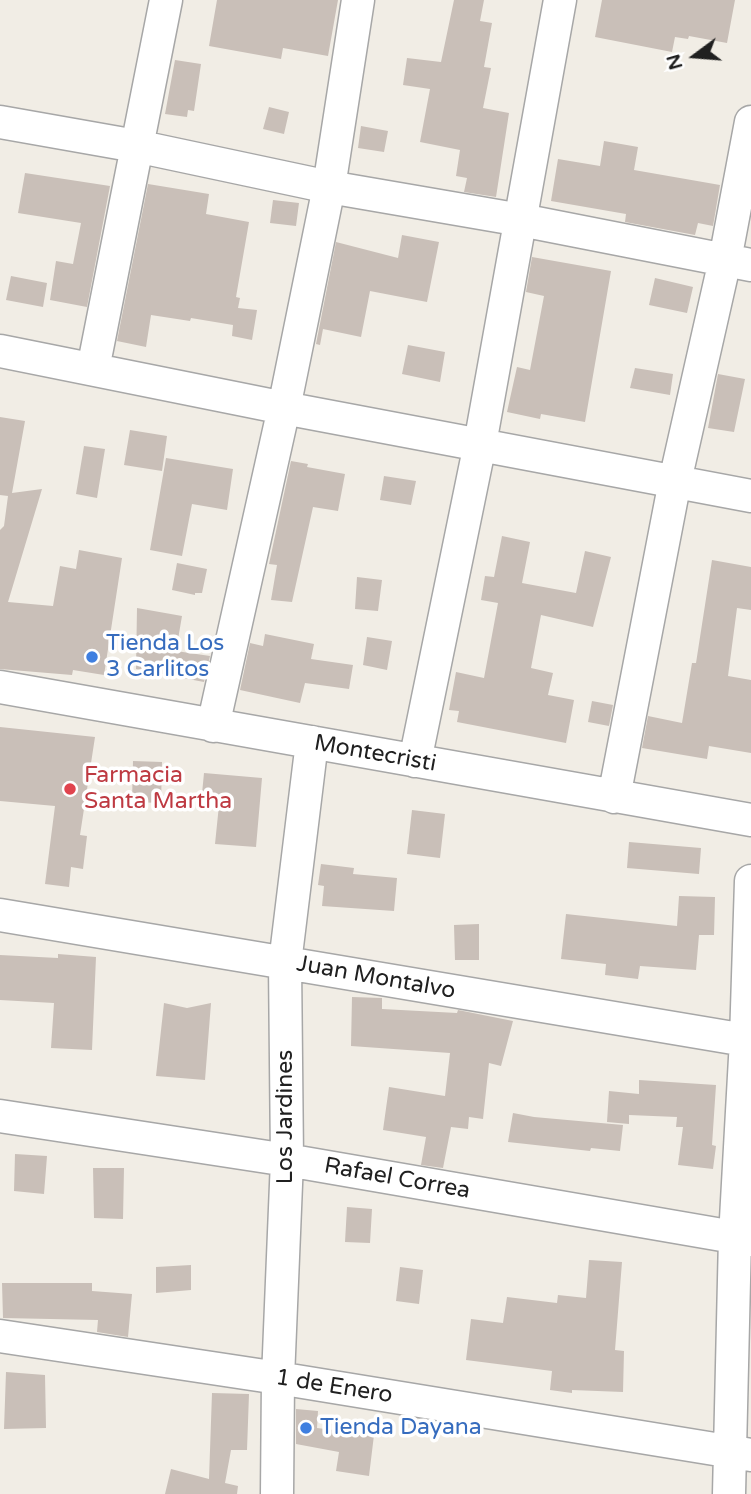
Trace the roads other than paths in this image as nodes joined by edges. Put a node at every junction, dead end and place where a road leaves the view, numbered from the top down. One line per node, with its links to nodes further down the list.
1 (166, 0): 6 (street)
2 (358, 0): 7 (street)
3 (560, 0): 8 (street)
4 (0, 122): 6 (street)
5 (751, 122): 9 (street)
6 (136, 146): 7 (street); 11 (street)
7 (329, 187): 8 (street); 12 (street)
8 (521, 220): 9 (street); 13 (street)
9 (738, 262): 14 (street)
10 (0, 351): 11 (street)
11 (93, 369): 12 (street)
12 (284, 408): 13 (street); 17 (street)
13 (480, 443): 14 (street); 19 (street)
14 (675, 481): 15 (street); 20 (street)
15 (751, 496)
16 (0, 687): 17 (street, Montecristi)
17 (212, 726): 18 (street, Montecristi)
18 (312, 742): 19 (street, Montecristi); 24 (street, Los Jardines)
19 (415, 761): 20 (street, Montecristi)
20 (614, 797): 21 (street, Montecristi)
21 (751, 820)
22 (751, 881): 25 (street)
23 (0, 915): 24 (street, Juan Montalvo)
24 (285, 963): 25 (street, Juan Montalvo); 27 (street, Los Jardines)
25 (748, 1041): 28 (street)
26 (0, 1116): 27 (street, Rafael Correa)
27 (288, 1160): 28 (street, Rafael Correa); 30 (street, Los Jardines)
28 (743, 1238): 31 (street)
29 (0, 1336): 30 (street, 1 de Enero)
30 (278, 1378): 31 (street, 1 de Enero); 32 (street, Los Jardines)
31 (741, 1453): 33 (street)
32 (277, 1494)
33 (729, 1494)

